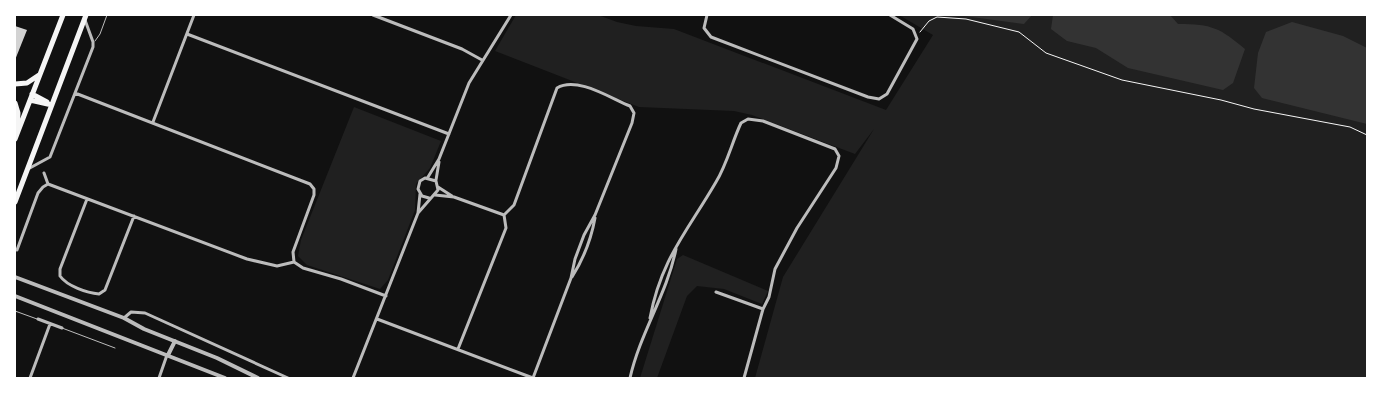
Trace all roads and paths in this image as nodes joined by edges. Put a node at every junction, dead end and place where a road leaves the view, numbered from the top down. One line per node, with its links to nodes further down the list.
1 (63, 15): 13 (main road)
2 (107, 15): 11 (lane)
3 (194, 15): 10 (street)
4 (373, 15): 12 (street)
5 (511, 15): 12 (street)
6 (707, 15): 7 (street)
7 (890, 15)
8 (86, 17): 11 (street); 19 (main road)
9 (922, 32): 22 (path)
10 (187, 34): 20 (street); 21 (street)
11 (93, 42): 15 (street)
12 (482, 60): 21 (street)
13 (40, 76): 14 (main road); 16 (main road)
14 (15, 84)
15 (75, 93): 20 (street); 25 (street)
16 (32, 94): 17 (main road); 19 (main road)
17 (30, 100): 19 (main road); 23 (main road)
18 (15, 103): 23 (main road)
19 (52, 105): 25 (main road)
20 (153, 122): 43 (street)
21 (449, 134): 24 (street)
22 (1367, 135)
23 (16, 136)
24 (439, 159): 27 (street); 28 (street)
25 (28, 169): 36 (main road)
26 (44, 173): 29 (street)
27 (428, 177): 28 (street); 31 (street)
28 (436, 181): 30 (street)
29 (48, 184): 34 (street); 42 (street)
30 (438, 187): 32 (street); 33 (street)
31 (420, 194): 35 (street); 37 (street)
32 (435, 195): 33 (street); 35 (street)
33 (454, 197): 40 (street)
34 (87, 198): 39 (street); 39 (street)
35 (430, 198): 37 (street)
36 (15, 202)
37 (418, 214): 48 (street)
38 (595, 215): 40 (street); 45 (street); 45 (street)
39 (134, 216): 43 (street)
40 (504, 216): 59 (street)
41 (676, 246): 49 (street); 52 (street); 52 (street)
42 (17, 250)
43 (294, 262): 48 (street)
44 (15, 277): 51 (street)
45 (571, 278): 69 (street)
46 (716, 292): 49 (street)
47 (15, 296): 60 (street)
48 (386, 296): 54 (street)
49 (763, 309): 71 (street)
50 (15, 311): 53 (lane)
51 (124, 318): 57 (street); 68 (street)
52 (650, 318): 70 (street)
53 (38, 319): 55 (street)
54 (376, 320): 59 (street); 62 (street)
55 (50, 324): 56 (street); 63 (street)
56 (62, 328): 58 (lane)
57 (174, 341): 60 (street); 67 (street)
58 (115, 348)
59 (458, 349): 69 (street)
60 (168, 355): 61 (street); 64 (street)
61 (208, 371): 65 (street); 66 (street)
62 (355, 377)
63 (30, 378)
64 (159, 378)
65 (210, 378)
66 (225, 378)
67 (258, 378)
68 (288, 378)
69 (533, 378)
70 (630, 378)
71 (744, 378)

